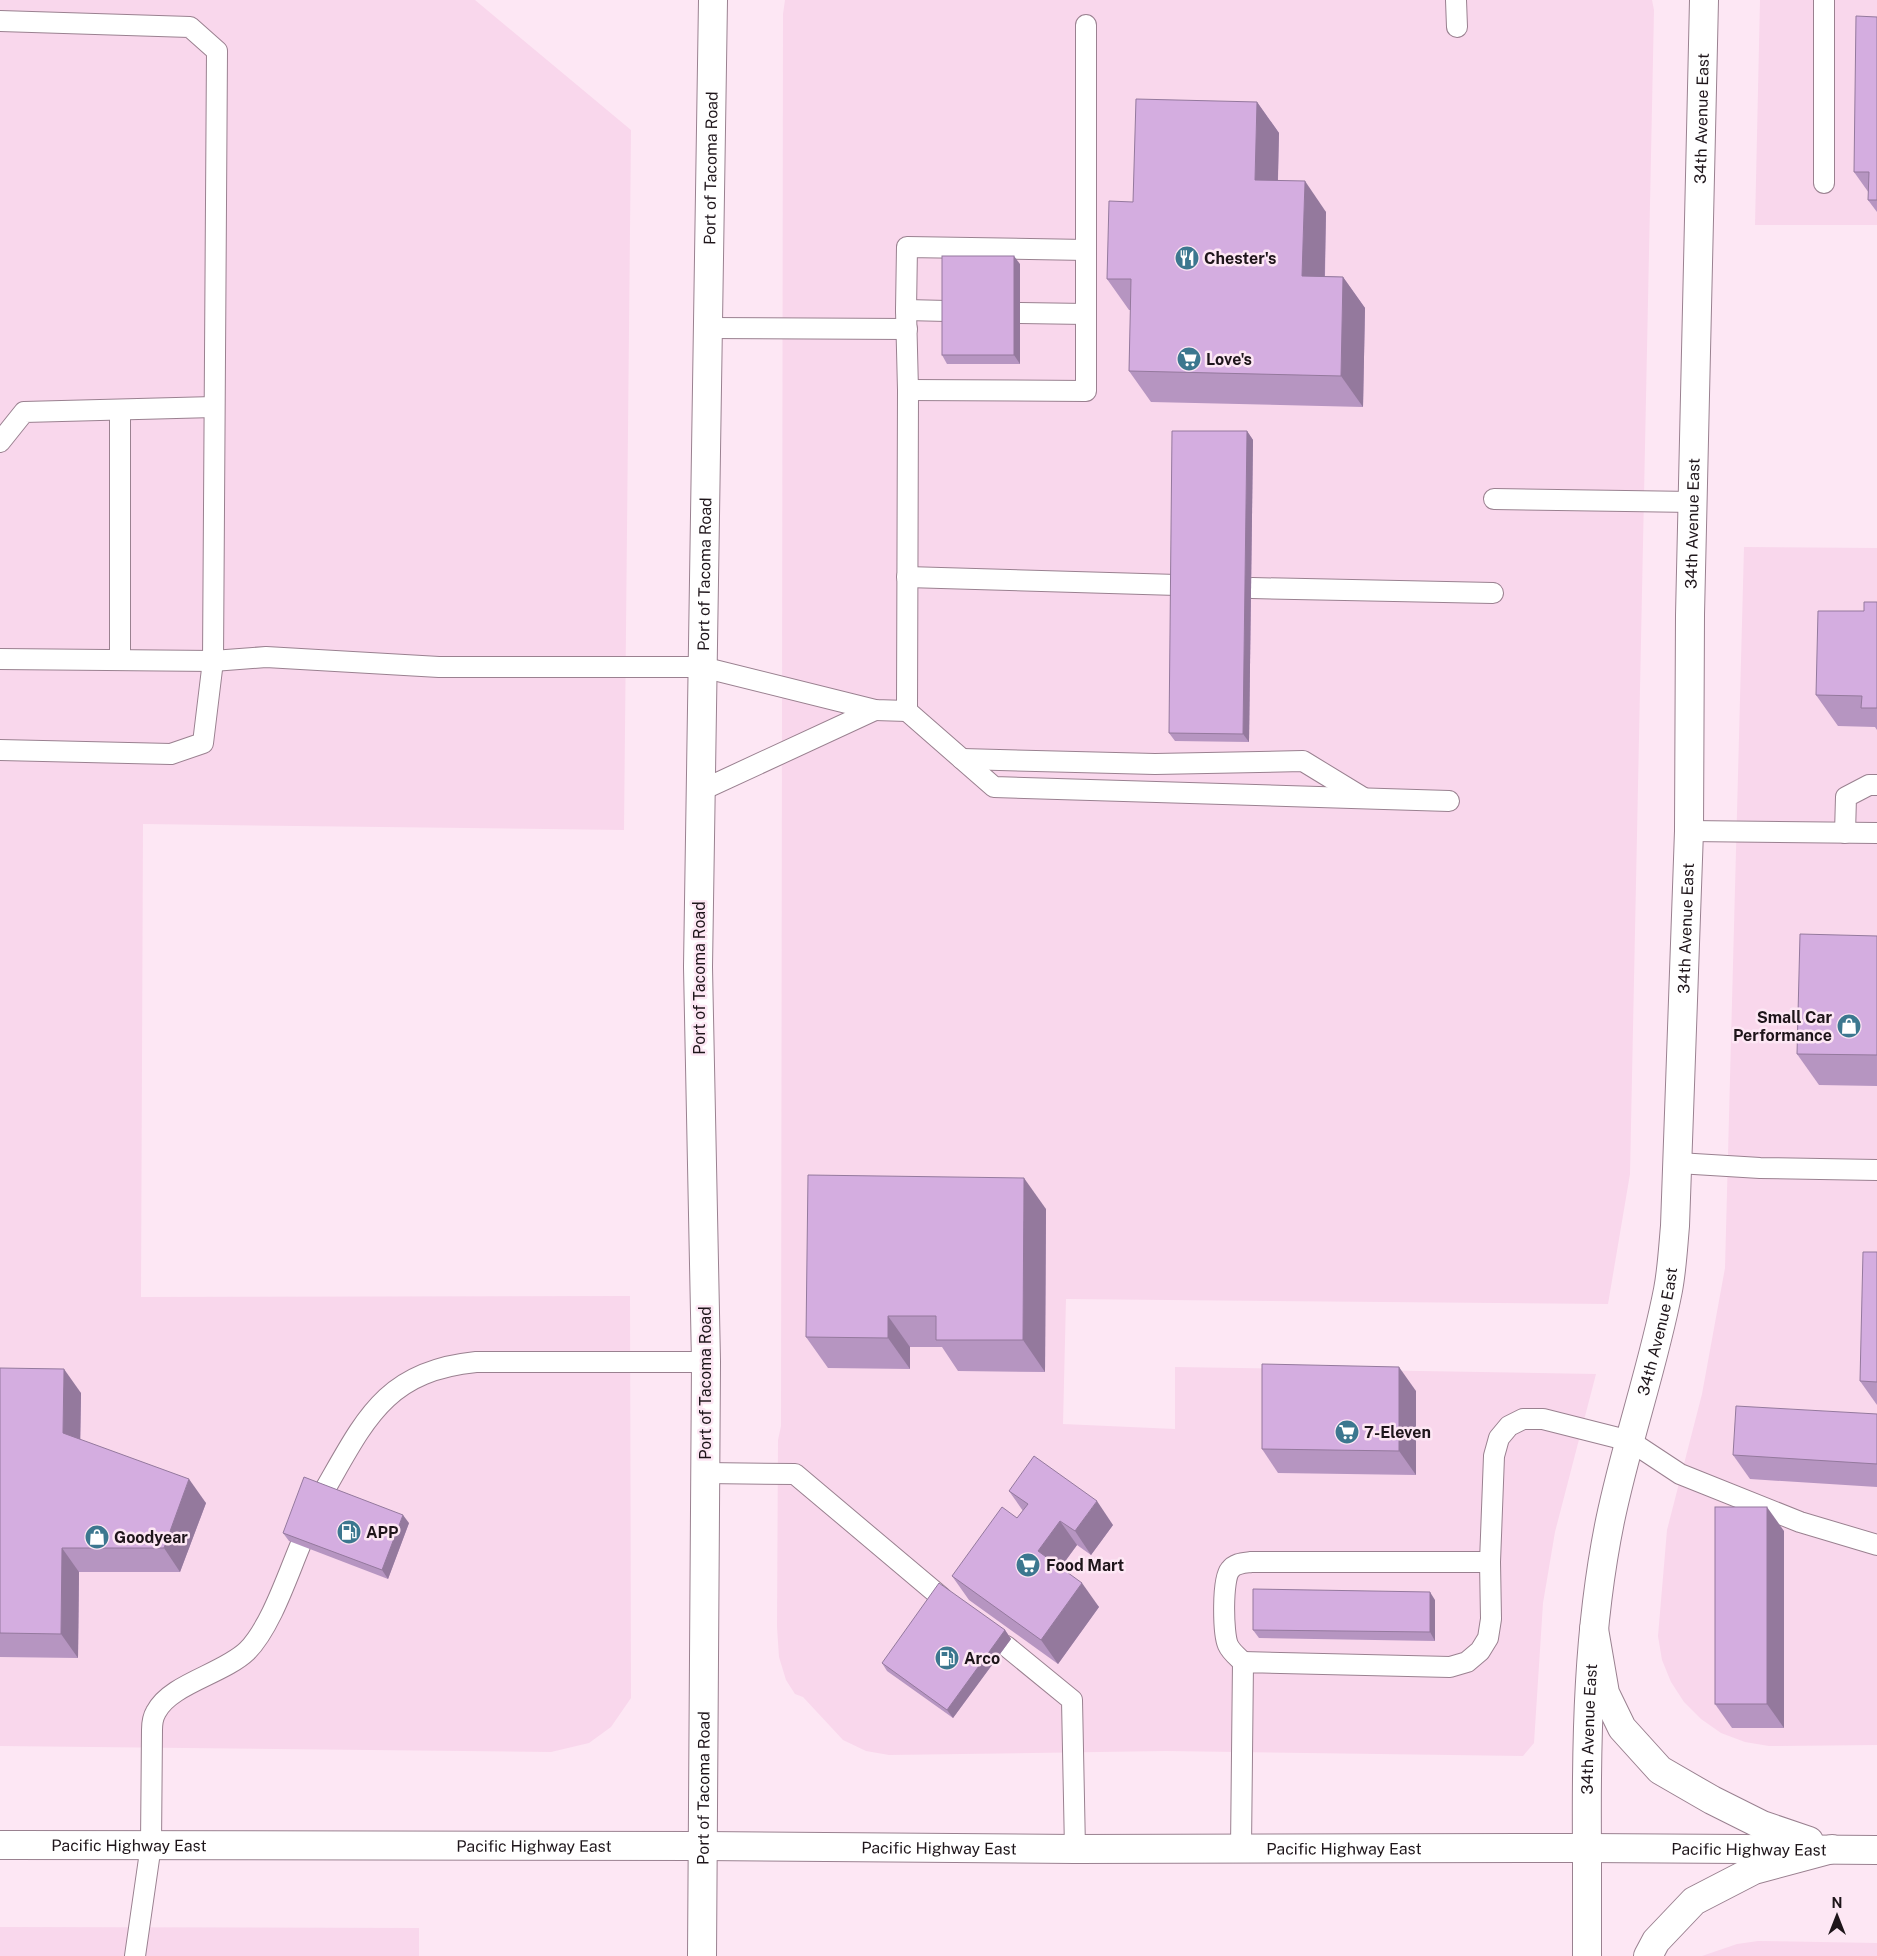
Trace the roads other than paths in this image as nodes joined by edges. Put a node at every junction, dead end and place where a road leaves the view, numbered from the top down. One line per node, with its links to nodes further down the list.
1 (713, 0): 14 (main road, Port of Tacoma Road)
2 (1456, 0): 7 (lane)
3 (1704, 0): 20 (main road, 34th Avenue East)
4 (1824, 0): 8 (lane)
5 (0, 21): 16 (lane)
6 (1086, 25): 9 (lane)
7 (1457, 27)
8 (1824, 182)
9 (1086, 250): 12 (lane); 13 (lane)
10 (948, 311): 13 (lane)
11 (1020, 313): 12 (lane)
12 (1086, 314): 15 (lane)
13 (906, 320): 14 (lane); 15 (lane)
14 (708, 328): 28 (main road, Port of Tacoma Road)
15 (908, 390): 21 (lane)
16 (214, 407): 17 (lane); 27 (lane)
17 (120, 410): 18 (lane); 26 (lane)
18 (0, 442)
19 (1494, 499): 20 (lane)
20 (1693, 502): 37 (main road, 34th Avenue East)
21 (907, 577): 22 (lane); 30 (lane)
22 (1177, 585)
23 (1252, 588): 24 (lane)
24 (1493, 593)
25 (0, 660): 26 (lane)
26 (120, 660): 27 (lane)
27 (213, 661): 28 (lane); 31 (lane)
28 (702, 667): 29 (lane); 34 (main road, Port of Tacoma Road)
29 (875, 710): 30 (lane); 34 (lane)
30 (907, 711): 32 (lane)
31 (0, 750)
32 (962, 759): 35 (lane); 35 (lane)
33 (1877, 786): 38 (lane)
34 (700, 791): 42 (main road, Port of Tacoma Road)
35 (1364, 798): 36 (lane)
36 (1449, 801)
37 (1688, 831): 38 (lane); 40 (main road, 34th Avenue East)
38 (1845, 833): 39 (lane)
39 (1877, 833)
40 (1678, 1163): 41 (lane); 43 (main road, 34th Avenue East)
41 (1877, 1170)
42 (706, 1362): 44 (main road, Port of Tacoma Road); 45 (lane)
43 (1630, 1441): 46 (lane); 48 (lane); 50 (main road, 34th Avenue East)
44 (705, 1473): 49 (lane); 55 (main road, Port of Tacoma Road)
45 (324, 1491)
46 (1877, 1545)
47 (300, 1546): 54 (lane)
48 (1490, 1562): 52 (lane); 52 (lane)
49 (941, 1597)
50 (1594, 1629): 57 (main road, 34th Avenue East); 59 (main road)
51 (1006, 1646): 58 (lane)
52 (1243, 1662): 56 (lane)
53 (0, 1845): 54 (main road, Pacific Highway East)
54 (151, 1845): 55 (main road, Pacific Highway East); 61 (lane)
55 (702, 1846): 58 (main road, Pacific Highway East); 62 (main road, Port of Tacoma Road)
56 (1242, 1848): 57 (main road, Pacific Highway East); 58 (main road, Pacific Highway East)
57 (1587, 1848): 59 (main road, Pacific Highway East); 63 (main road, 34th Avenue East)
58 (1074, 1849)
59 (1832, 1849): 60 (main road, Pacific Highway East); 64 (main road)
60 (1877, 1850)
61 (135, 1956)
62 (702, 1956)
63 (1587, 1956)
64 (1648, 1956)

